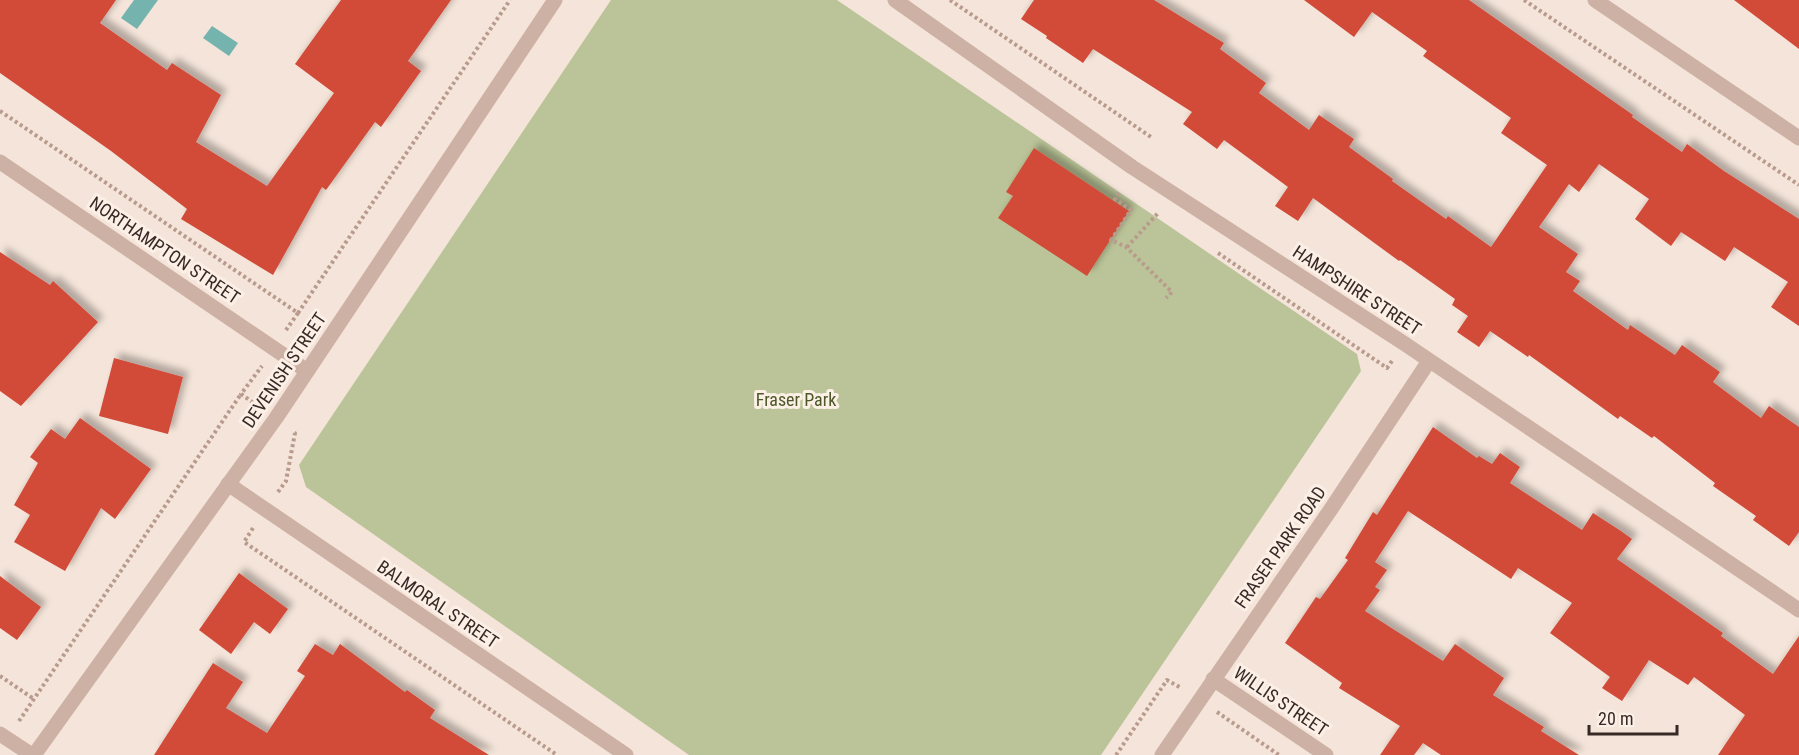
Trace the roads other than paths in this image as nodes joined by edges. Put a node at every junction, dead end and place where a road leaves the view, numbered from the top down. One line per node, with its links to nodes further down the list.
1 (555, 0): 7 (street, DEVENISH STREET)
2 (895, 0): 6 (street, HAMPSHIRE STREET)
3 (1595, 0): 4 (street)
4 (1799, 138)
5 (0, 162): 7 (street, NORTHAMPTON STREET)
6 (1429, 361): 9 (street, HAMPSHIRE STREET); 10 (street, FRASER PARK ROAD)
7 (307, 371): 8 (street, DEVENISH STREET)
8 (228, 484): 12 (street, DEVENISH STREET); 13 (street, BALMORAL STREET)
9 (1799, 610)
10 (1213, 679): 14 (street, FRASER PARK ROAD); 15 (street, WILLIS STREET)
11 (4, 736): 12 (street)
12 (33, 755)
13 (627, 755)
14 (1162, 755)
15 (1326, 755)

